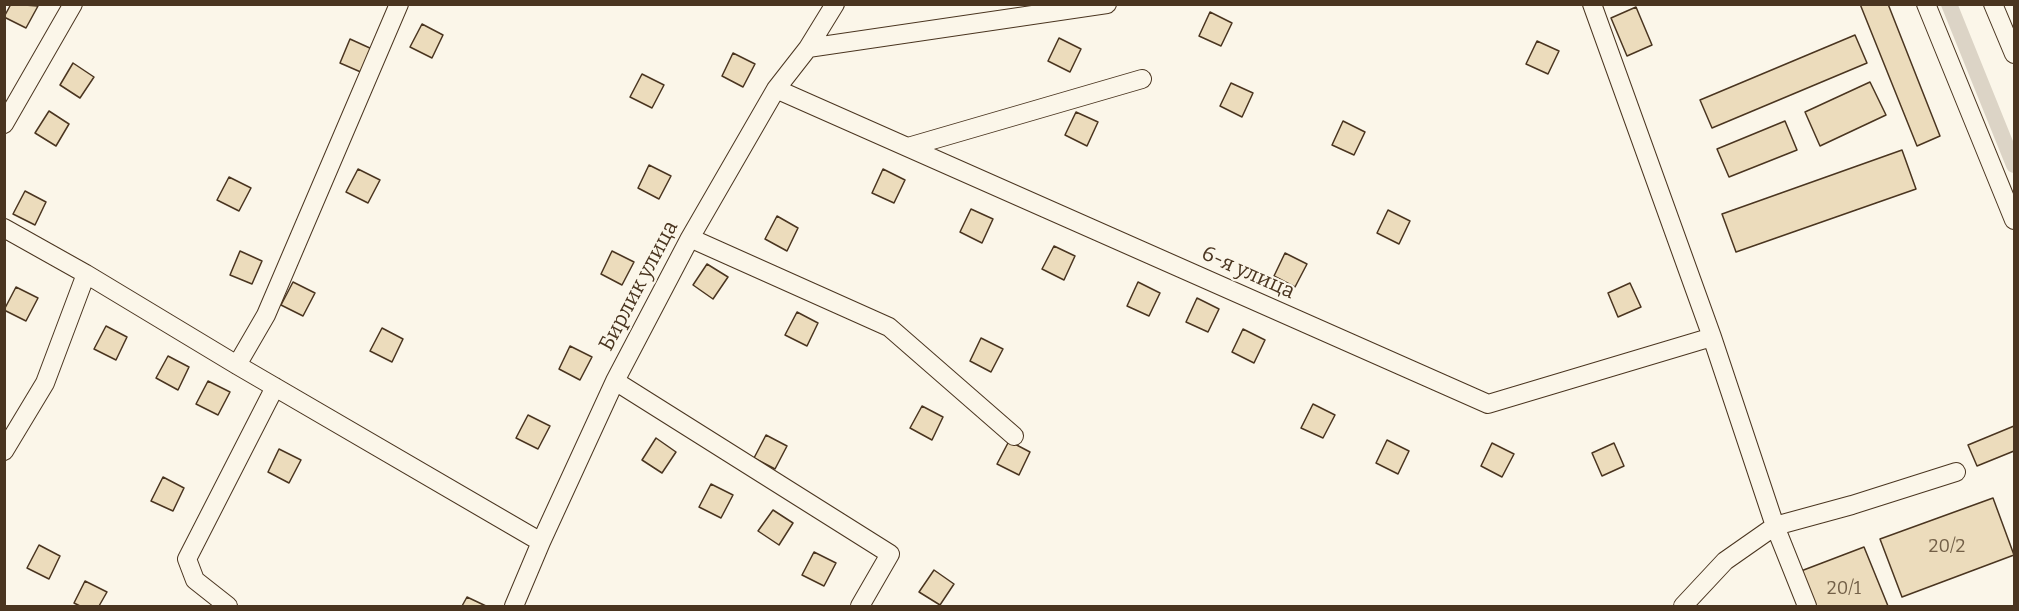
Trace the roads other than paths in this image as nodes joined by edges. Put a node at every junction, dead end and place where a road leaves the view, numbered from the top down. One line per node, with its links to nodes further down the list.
1 (73, 4): 12 (street)
2 (399, 4): 19 (street)
3 (835, 4): 8 (street, Бирлик улица)
4 (1107, 4): 8 (street)
5 (1592, 4): 18 (street)
6 (1926, 4): 14 (street)
7 (1993, 4): 9 (street)
8 (808, 48): 11 (street, Бирлик улица)
9 (2014, 54)
10 (1142, 79): 13 (street)
11 (776, 89): 13 (street, 6-я улица); 16 (street, Бирлик улица)
12 (4, 124)
13 (908, 147): 18 (street, 6-я улица)
14 (2014, 220)
15 (4, 228): 17 (street)
16 (690, 238): 20 (street, Бирлик улица); 22 (street)
17 (86, 274): 19 (street); 23 (street)
18 (1712, 337): 25 (street)
19 (237, 365): 21 (street)
20 (615, 381): 26 (street, Бирлик улица); 29 (street)
21 (275, 387): 26 (street); 27 (street)
22 (1014, 436)
23 (4, 451)
24 (1956, 472): 25 (street)
25 (1775, 526): 30 (street); 31 (street)
26 (541, 542): 28 (street, Бирлик улица)
27 (228, 606)
28 (514, 606)
29 (860, 606)
30 (1683, 606)
31 (1807, 606)

